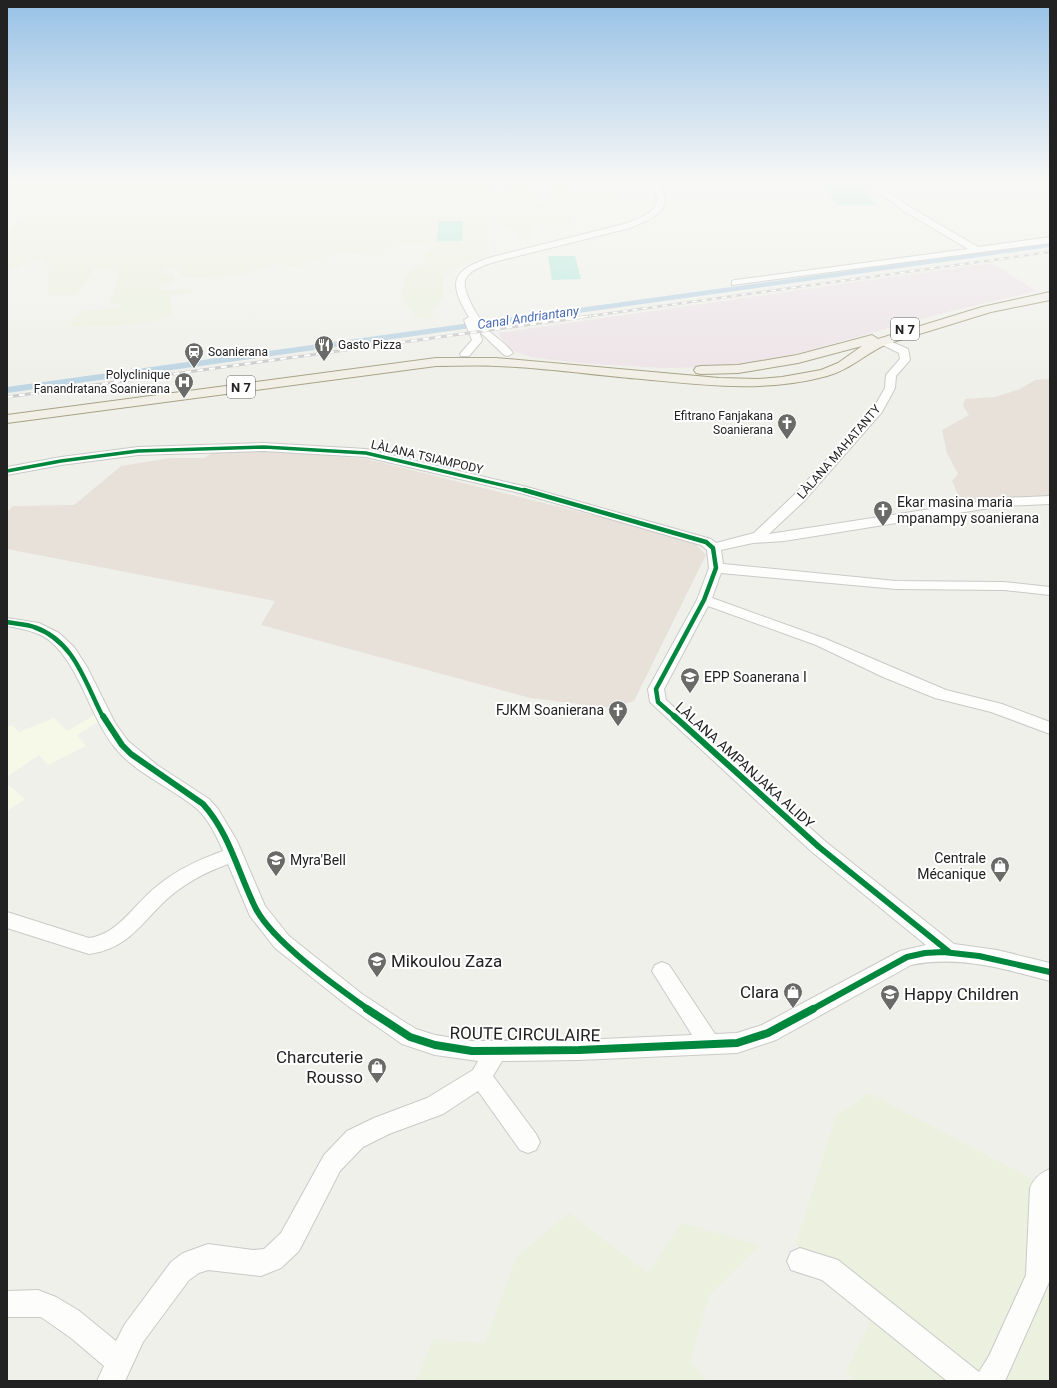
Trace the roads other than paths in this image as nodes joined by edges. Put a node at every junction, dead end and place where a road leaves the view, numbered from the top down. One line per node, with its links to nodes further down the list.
1 (530, 247): 9 (street)
2 (544, 247): 9 (street)
3 (971, 247): 5 (street)
4 (1000, 247): 5 (street)
5 (976, 250): 6 (street)
6 (735, 283)
7 (1050, 292): 13 (main road, N 7)
8 (1050, 296): 10 (main road, N 7)
9 (475, 324): 11 (street); 12 (street)
10 (883, 341): 16 (main road, N 7); 22 (street, LÀLANA MAHATANTY)
11 (508, 353): 12 (main road); 14 (main road); 15 (main road, N 7)
12 (470, 357): 14 (main road); 18 (main road, N 7); 19 (main road, N 7)
13 (798, 359): 15 (main road, N 7); 16 (main road)
14 (496, 362): 17 (main road, N 7)
15 (760, 365): 17 (main road)
16 (824, 373): 17 (main road, N 7)
17 (774, 382)
18 (7, 415)
19 (7, 419)
20 (7, 472): 23 (street, LÀLANA TSIAMPODY)
21 (1050, 500): 22 (street)
22 (753, 540): 23 (street)
23 (713, 548): 24 (street, LÀLANA AMPANJAKA ALIDY)
24 (716, 568): 25 (street); 26 (street, LÀLANA AMPANJAKA ALIDY)
25 (1050, 591)
26 (704, 600): 28 (street); 31 (street, LÀLANA AMPANJAKA ALIDY)
27 (7, 622): 29 (street, ROUTE CIRCULAIRE)
28 (1050, 728)
29 (234, 854): 30 (street); 35 (street, ROUTE CIRCULAIRE)
30 (7, 920)
31 (948, 951): 33 (street, ROUTE CIRCULAIRE); 34 (street, ROUTE CIRCULAIRE)
32 (662, 971): 34 (street)
33 (1050, 972)
34 (710, 1045): 35 (street, ROUTE CIRCULAIRE)
35 (496, 1050): 36 (street)
36 (481, 1077): 37 (street); 41 (street)
37 (528, 1142)
38 (1050, 1181): 43 (street)
39 (800, 1261): 42 (street)
40 (7, 1304): 41 (street)
41 (115, 1371)
42 (969, 1381)
43 (989, 1381)

